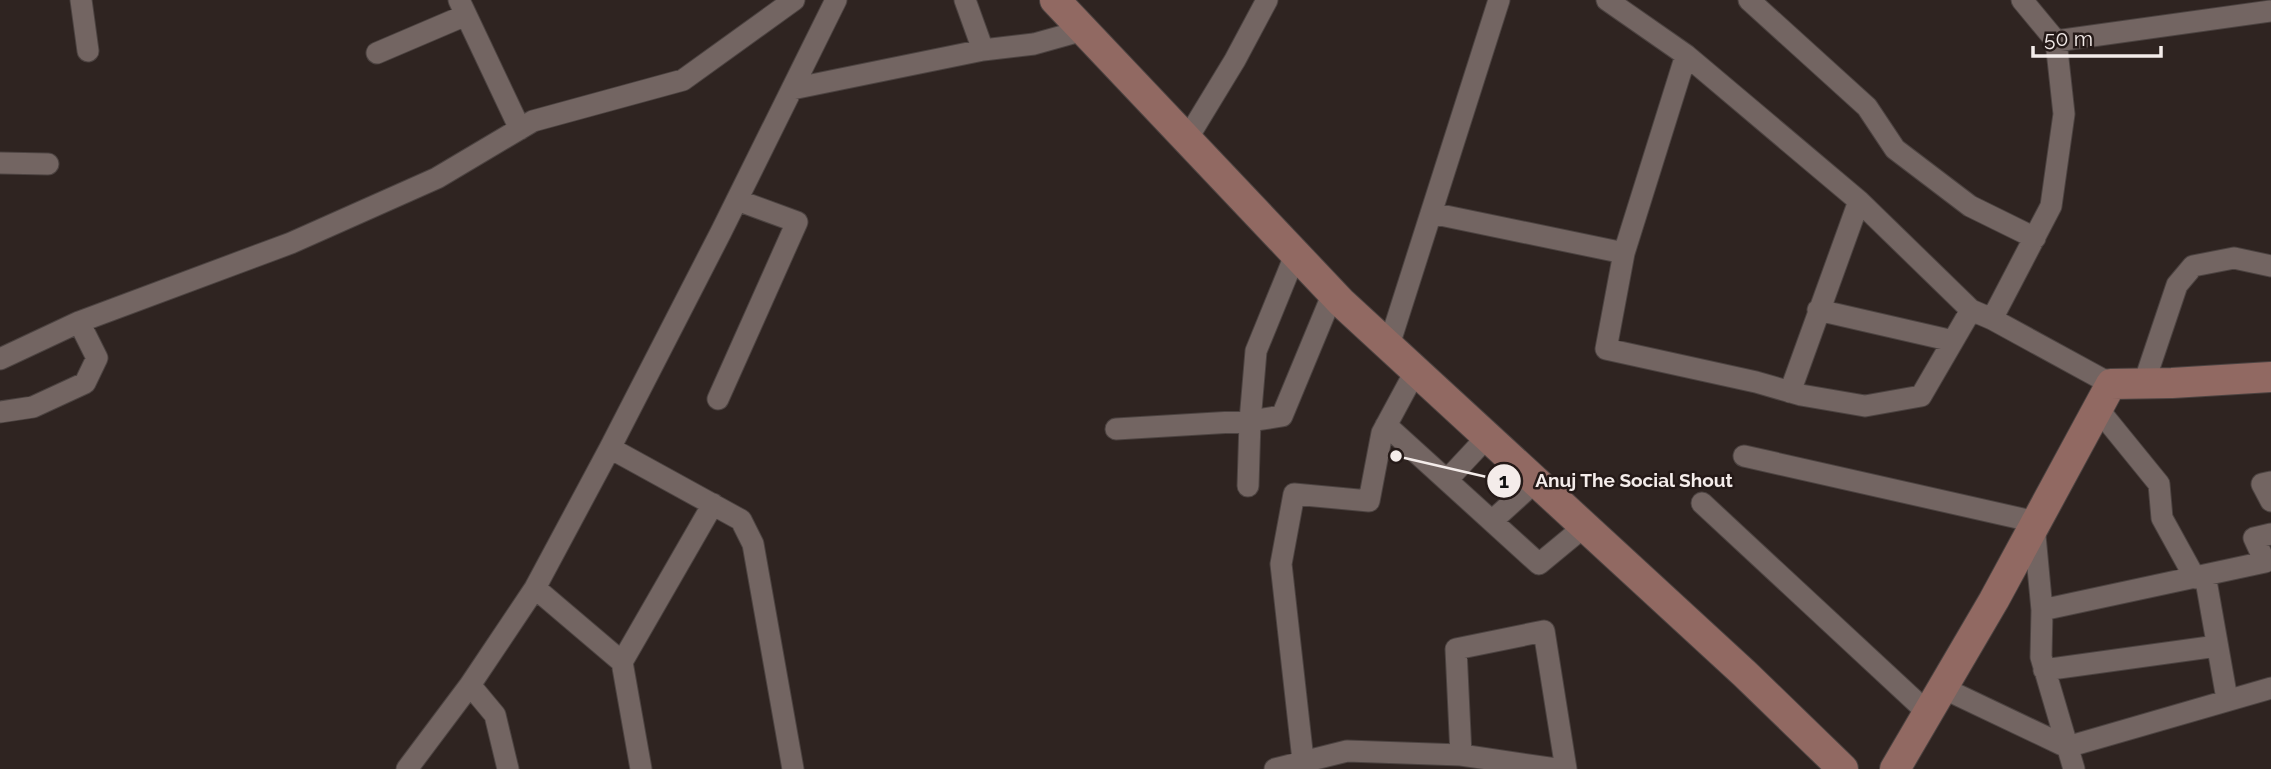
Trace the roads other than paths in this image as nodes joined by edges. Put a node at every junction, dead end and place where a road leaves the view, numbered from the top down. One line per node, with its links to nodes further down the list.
1 (81, 0): 17 (street)
2 (794, 0): 21 (street)
3 (857, 0): 10 (street)
4 (965, 0): 16 (street)
5 (1055, 0): 14 (street)
6 (1267, 0): 22 (street)
7 (1499, 0): 27 (street)
8 (1749, 0): 28 (street)
9 (2021, 0): 15 (street)
10 (835, 3): 20 (street)
11 (1618, 4): 19 (street)
12 (463, 8): 18 (street); 21 (street)
13 (2271, 11): 15 (street)
14 (1084, 30): 16 (street); 22 (street)
15 (2056, 41): 28 (street)
16 (983, 50): 20 (street)
17 (88, 51)
18 (377, 53)
19 (1686, 55): 26 (street); 30 (street)
20 (792, 89): 25 (street)
21 (520, 129): 36 (street)
22 (1187, 139): 29 (street)
23 (0, 163): 24 (street)
24 (48, 164)
25 (737, 200): 45 (street); 51 (street)
26 (1859, 201): 33 (street); 34 (street)
27 (1431, 213): 30 (street); 38 (street)
28 (2035, 238): 35 (street)
29 (1296, 253): 32 (street); 47 (street)
30 (1624, 253): 43 (street)
31 (2271, 266): 42 (street)
32 (1333, 293): 38 (street); 47 (street)
33 (1818, 310): 37 (street); 43 (street)
34 (1971, 310): 35 (street); 37 (street)
35 (1992, 319): 44 (street)
36 (79, 322): 39 (street); 46 (street)
37 (1954, 341): 43 (street)
38 (1389, 345): 40 (street)
39 (0, 359)
40 (1416, 370): 48 (street); 50 (street)
41 (2271, 377): 42 (street)
42 (2144, 383): 44 (street)
43 (1790, 392)
44 (2104, 397): 61 (street); 64 (street)
45 (718, 400)
46 (0, 411)
47 (1250, 421): 49 (street); 56 (street)
48 (1386, 425): 53 (street); 76 (street)
49 (1116, 429)
50 (1488, 436): 53 (street); 54 (street)
51 (610, 448): 59 (street); 65 (street)
52 (1744, 456): 61 (street)
53 (1447, 480): 60 (street)
54 (1536, 481): 60 (street); 62 (street)
55 (2271, 482): 57 (street)
56 (1248, 486)
57 (2271, 500)
58 (1702, 503): 73 (street)
59 (713, 504): 68 (street); 81 (street)
60 (1492, 521): 62 (street)
61 (2035, 523): 66 (street); 73 (street)
62 (1586, 526): 85 (street)
63 (2271, 534): 64 (street)
64 (2200, 576): 66 (street); 67 (street)
65 (535, 588): 68 (street); 70 (street)
66 (2042, 610): 69 (street)
67 (2217, 646): 69 (street); 72 (street)
68 (622, 662): 80 (street)
69 (2044, 670): 74 (street)
70 (470, 685): 78 (street); 79 (street)
71 (2271, 688): 72 (street)
72 (2227, 699): 74 (street)
73 (1935, 700): 74 (street); 86 (street)
74 (2067, 747): 87 (street)
75 (1461, 755): 76 (street); 77 (street); 84 (street)
76 (1303, 760): 82 (street)
77 (1501, 765): 83 (street)
78 (407, 769)
79 (508, 769)
80 (641, 769)
81 (793, 769)
82 (1275, 769)
83 (1556, 769)
84 (1566, 769)
85 (1843, 769)
86 (1895, 769)
87 (2074, 769)

